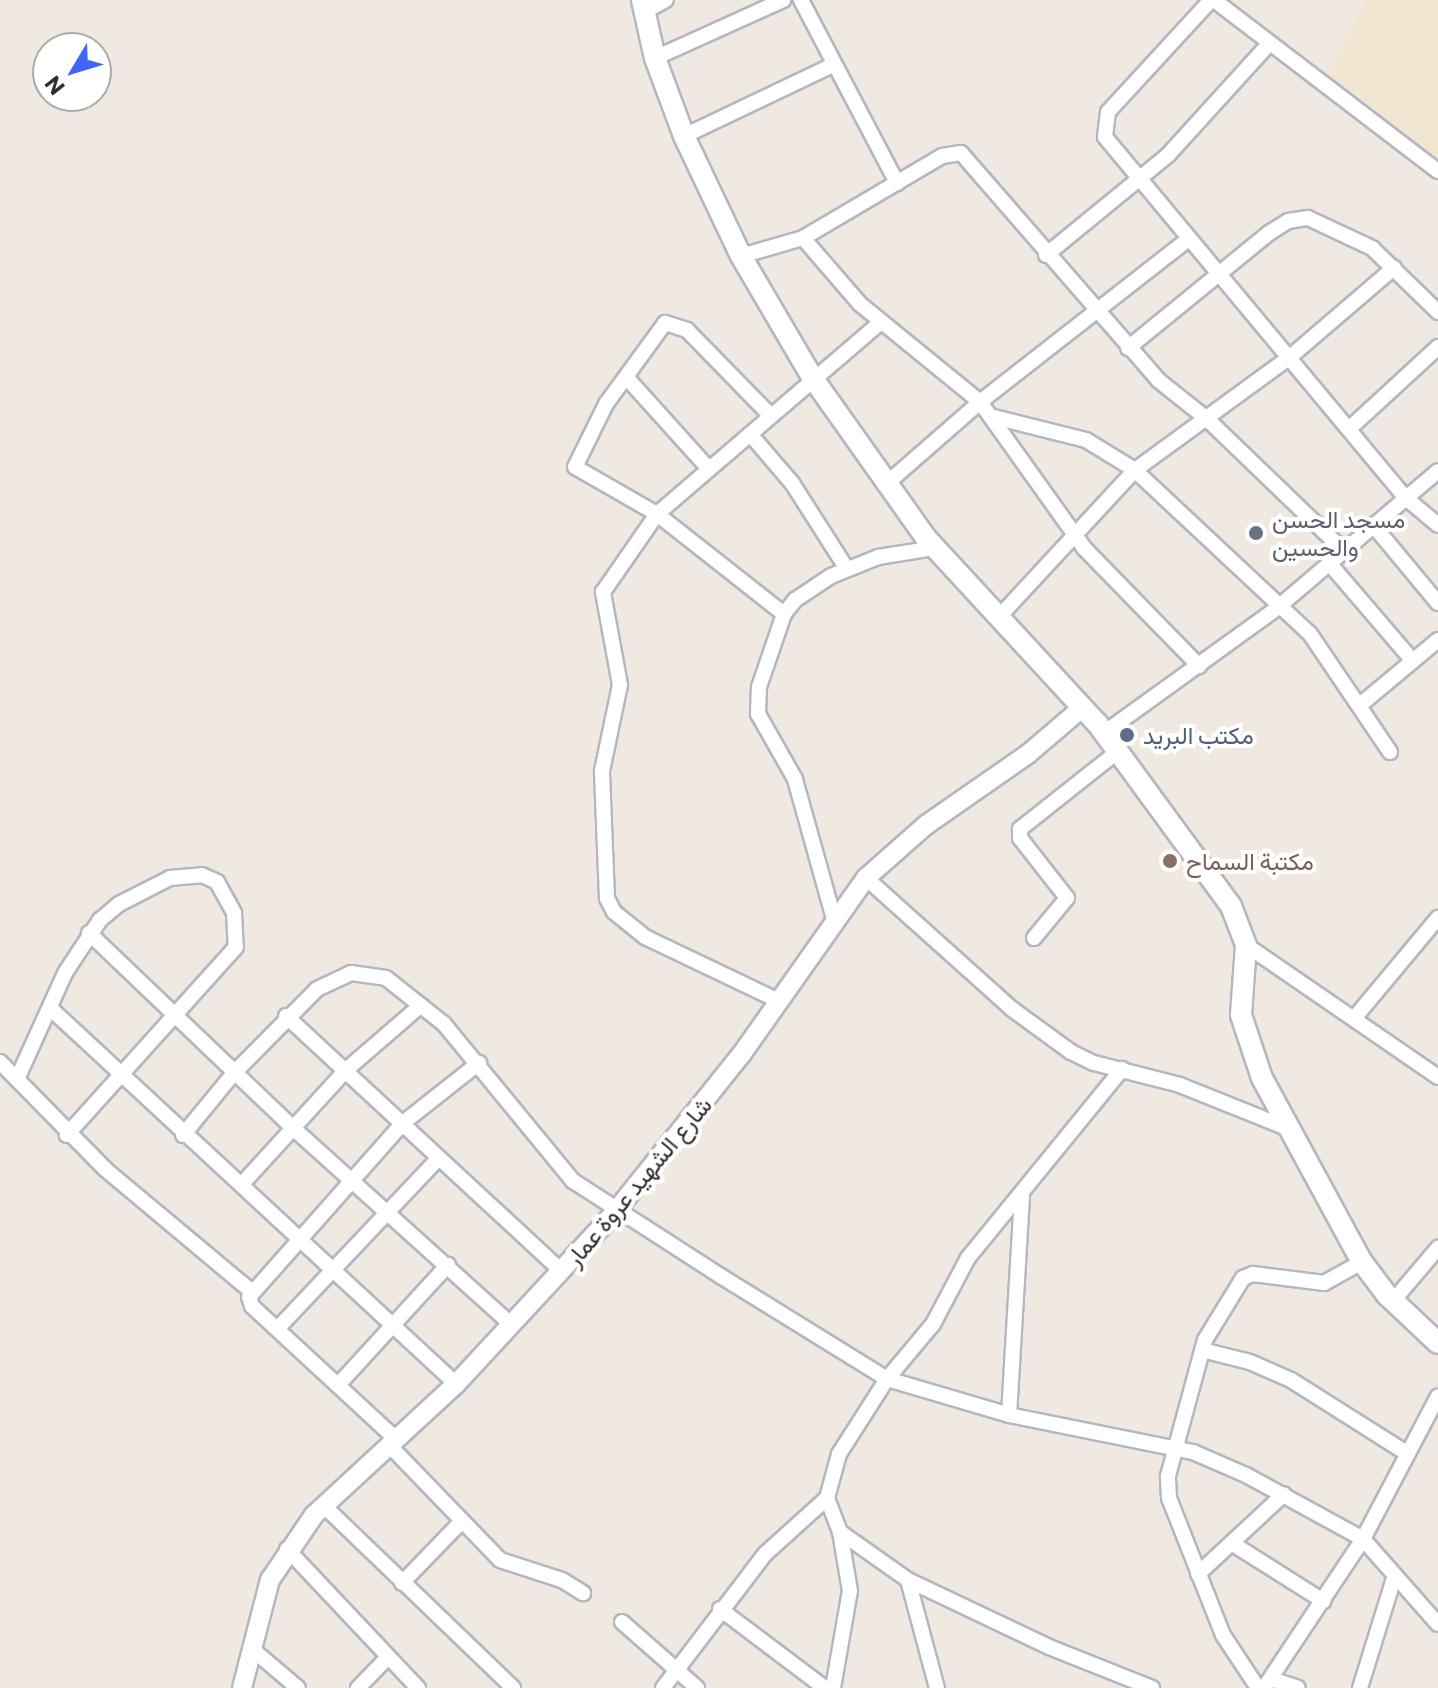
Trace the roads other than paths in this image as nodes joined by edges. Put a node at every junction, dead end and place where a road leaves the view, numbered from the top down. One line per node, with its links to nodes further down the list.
1 (666, 0): 5 (street)
2 (783, 0): 7 (street)
3 (801, 0): 8 (street)
4 (1213, 0): 6 (street); 11 (street)
5 (643, 6): 7 (main road)
6 (1270, 43): 10 (street); 11 (street)
7 (655, 58): 9 (main road)
8 (833, 65): 9 (street); 12 (street)
9 (684, 136): 16 (main road)
10 (1438, 171)
11 (1141, 180): 14 (street); 15 (street)
12 (897, 183): 13 (street); 15 (street)
13 (803, 238): 16 (street); 21 (street)
14 (1189, 239): 18 (street); 20 (street)
15 (1046, 255): 20 (street)
16 (741, 256): 25 (main road)
17 (1394, 268): 18 (street); 19 (street); 24 (street)
18 (1219, 277): 23 (street); 24 (street)
19 (1438, 312)
20 (1097, 313): 23 (street); 27 (street)
21 (881, 322): 25 (street); 27 (street)
22 (1438, 347): 31 (street)
23 (1128, 348): 30 (street)
24 (1290, 357): 30 (street); 31 (street)
25 (812, 377): 28 (street); 36 (main road)
26 (627, 378): 28 (street); 33 (street); 38 (street)
27 (980, 402): 29 (street); 36 (street)
28 (770, 415): 32 (street)
29 (990, 416): 34 (street); 41 (street)
30 (1207, 419): 34 (street); 43 (street)
31 (1350, 428): 37 (street)
32 (750, 434): 33 (street); 45 (street)
33 (709, 469): 38 (street)
34 (1135, 470): 41 (street); 47 (street)
35 (1438, 471): 37 (street)
36 (885, 485): 42 (main road)
37 (1407, 499): 39 (street); 40 (street)
38 (657, 514): 48 (street); 64 (street)
39 (1438, 525)
40 (1374, 526): 43 (street); 46 (street)
41 (1074, 533): 49 (street); 52 (street)
42 (935, 548): 45 (street); 49 (main road)
43 (1344, 551): 44 (street)
44 (1329, 563): 47 (street); 51 (street)
45 (847, 569): 48 (street)
46 (1438, 603)
47 (1277, 608): 52 (street); 53 (street)
48 (784, 614): 60 (street)
49 (999, 617): 54 (main road)
50 (1438, 640): 51 (street)
51 (1413, 661): 53 (street)
52 (1199, 666): 55 (street)
53 (1360, 705): 56 (street)
54 (1083, 707): 55 (main road); 58 (street, شارع الشهيد عروة عمار)
55 (1104, 733): 57 (main road)
56 (1390, 752)
57 (1116, 753): 62 (street); 63 (main road)
58 (866, 878): 60 (street, شارع الشهيد عروة عمار); 72 (street)
59 (1438, 918): 69 (street)
60 (834, 919): 64 (street, شارع الشهيد عروة عمار)
61 (89, 933): 66 (street); 67 (street); 67 (street)
62 (1034, 938)
63 (1246, 945): 69 (street); 80 (main road)
64 (779, 1001): 87 (street, شارع الشهيد عروة عمار)
65 (421, 1005): 68 (street); 71 (street); 73 (street)
66 (50, 1008): 75 (street); 77 (street)
67 (173, 1016): 74 (street); 75 (street)
68 (286, 1016): 73 (street); 74 (street)
69 (1356, 1016): 76 (street)
70 (0, 1062): 77 (street)
71 (479, 1063): 78 (street); 87 (street)
72 (1122, 1069): 80 (street); 86 (street)
73 (346, 1070): 78 (street); 79 (street)
74 (234, 1073): 79 (street); 82 (street)
75 (118, 1075): 81 (street); 82 (street)
76 (1438, 1077)
77 (17, 1079): 81 (street)
78 (403, 1123): 83 (street); 84 (street)
79 (293, 1128): 84 (street); 85 (street)
80 (1287, 1128): 91 (main road)
81 (67, 1135): 95 (street)
82 (183, 1135): 85 (street)
83 (438, 1159): 88 (street); 93 (street)
84 (350, 1180): 88 (street); 89 (street)
85 (242, 1184): 89 (street)
86 (1022, 1195): 102 (street); 106 (street)
87 (615, 1212): 93 (street, شارع الشهيد عروة عمار); 102 (street)
88 (389, 1213): 92 (street); 94 (street)
89 (298, 1238): 94 (street); 95 (street)
90 (1438, 1248): 96 (street)
91 (1362, 1262): 96 (main road); 101 (street)
92 (448, 1265): 97 (street); 98 (street)
93 (561, 1271): 97 (street, شارع الشهيد عروة عمار)
94 (332, 1272): 98 (street); 99 (street)
95 (252, 1292): 99 (street)
96 (1393, 1301): 100 (main road)
97 (512, 1325): 103 (street, شارع الشهيد عروة عمار)
98 (393, 1327): 103 (street); 104 (street)
99 (278, 1328): 104 (street)
100 (1438, 1343)
101 (1202, 1350): 108 (street); 109 (street)
102 (887, 1379): 106 (street); 111 (street)
103 (456, 1384): 107 (street, شارع الشهيد عروة عمار)
104 (338, 1385): 107 (street)
105 (1438, 1396): 109 (street)
106 (1009, 1415): 108 (street)
107 (393, 1443): 112 (street, شارع الشهيد عروة عمار); 113 (street)
108 (1179, 1450): 110 (street); 118 (street)
109 (1408, 1454): 115 (street)
110 (1284, 1494): 115 (street); 116 (street)
111 (827, 1498): 114 (street); 124 (street)
112 (323, 1505): 117 (street, شارع الشهيد عروة عمار); 121 (street)
113 (462, 1521): 121 (street); 122 (street)
114 (840, 1532): 120 (street); 139 (street)
115 (1363, 1539): 119 (street); 123 (street)
116 (1233, 1544): 118 (street); 123 (street)
117 (287, 1549): 127 (street, شارع الشهيد عروة عمار); 128 (street)
118 (1198, 1574): 142 (street)
119 (1395, 1575): 126 (street); 144 (street)
120 (908, 1580): 140 (street); 141 (street)
121 (402, 1583): 135 (street)
122 (583, 1593)
123 (1323, 1601): 130 (street)
124 (720, 1609): 129 (street); 138 (street)
125 (622, 1622): 129 (street)
126 (1438, 1624)
127 (252, 1649): 131 (street, شارع الشهيد عروة عمار); 132 (street)
128 (387, 1658): 133 (street); 134 (street)
129 (677, 1670): 136 (street); 137 (street)
130 (1268, 1684): 143 (street)
131 (242, 1688)
132 (298, 1688)
133 (358, 1688)
134 (418, 1688)
135 (513, 1688)
136 (663, 1688)
137 (697, 1688)
138 (825, 1688)
139 (833, 1688)
140 (937, 1688)
141 (1152, 1688)
142 (1258, 1688)
143 (1298, 1688)
144 (1360, 1688)

